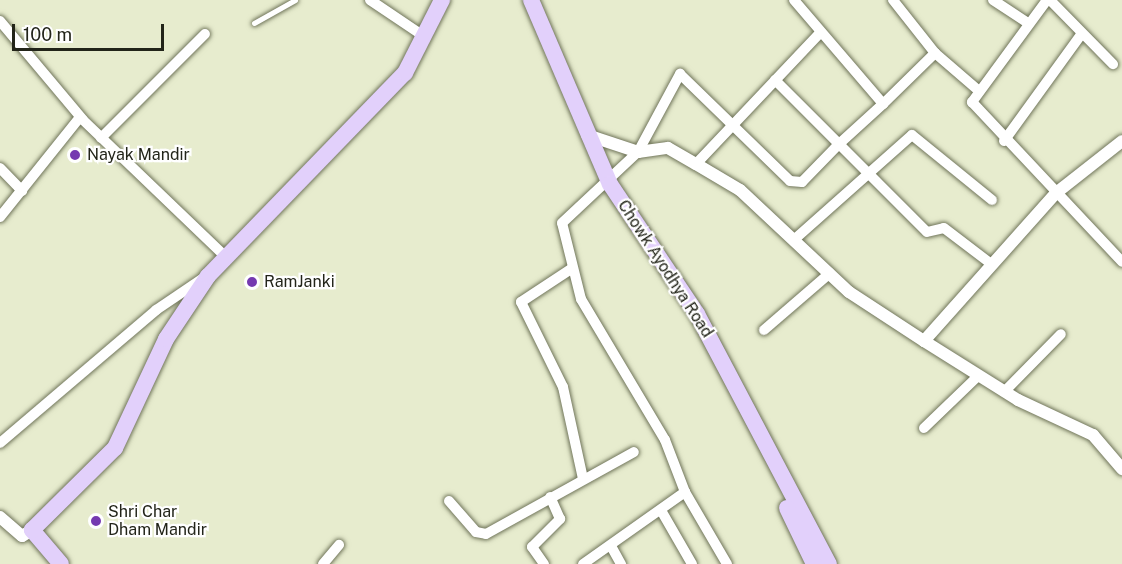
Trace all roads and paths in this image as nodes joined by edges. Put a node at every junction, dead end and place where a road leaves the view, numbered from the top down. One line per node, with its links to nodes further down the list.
1 (295, 0): 12 (lane)
2 (370, 0): 16 (street)
3 (442, 0): 16 (main road)
4 (520, 0): 33 (main road)
5 (531, 0): 24 (main road, Chowk Ayodhya Road)
6 (794, 0): 13 (street)
7 (893, 0): 17 (street)
8 (993, 0): 11 (street)
9 (1048, 0): 11 (street); 15 (street)
10 (0, 21): 22 (street)
11 (1028, 22): 20 (street)
12 (254, 23)
13 (820, 33): 19 (street); 21 (street)
14 (205, 34): 25 (street)
15 (1080, 36): 18 (street); 26 (street)
16 (425, 38): 39 (main road)
17 (935, 53): 20 (street); 21 (street)
18 (1113, 64)
19 (776, 80): 23 (street); 28 (street)
20 (978, 90): 26 (street)
21 (883, 104): 28 (street)
22 (80, 117): 25 (street); 34 (street)
23 (732, 126): 28 (street); 29 (street); 30 (street)
24 (585, 134): 29 (street); 33 (main road, Chowk Ayodhya Road)
25 (100, 138): 39 (street)
26 (1005, 141): 35 (street)
27 (1122, 141): 35 (street)
28 (839, 144): 32 (street)
29 (638, 152): 30 (street); 33 (street)
30 (696, 164): 38 (street)
31 (0, 168): 34 (street)
32 (866, 176): 36 (street); 38 (street); 41 (street)
33 (606, 188): 42 (street); 70 (main road); 71 (main road, Chowk Ayodhya Road)
34 (22, 191): 37 (street)
35 (1056, 193): 40 (street); 41 (street)
36 (992, 200)
37 (0, 217)
38 (796, 238): 43 (street)
39 (225, 256): 44 (main road)
40 (1122, 262)
41 (990, 263): 47 (street)
42 (571, 269): 54 (street); 55 (street)
43 (830, 273): 45 (street); 47 (street)
44 (208, 276): 51 (street); 60 (main road)
45 (764, 330)
46 (1061, 333): 49 (street)
47 (924, 341): 48 (street)
48 (978, 376): 49 (street); 50 (street)
49 (1004, 392): 53 (street)
50 (924, 428)
51 (0, 443)
52 (634, 452): 54 (street)
53 (1122, 469)
54 (584, 479): 56 (street)
55 (685, 492): 58 (street); 69 (street)
56 (550, 497): 57 (street); 65 (street)
57 (449, 501)
58 (662, 512): 62 (street); 68 (street)
59 (0, 517): 60 (street)
60 (32, 530): 63 (main road)
61 (339, 545): 64 (street)
62 (611, 546): 66 (street); 67 (street)
63 (61, 564)
64 (323, 564)
65 (544, 564)
66 (583, 564)
67 (621, 564)
68 (692, 564)
69 (727, 564)
70 (814, 564)
71 (829, 564)

